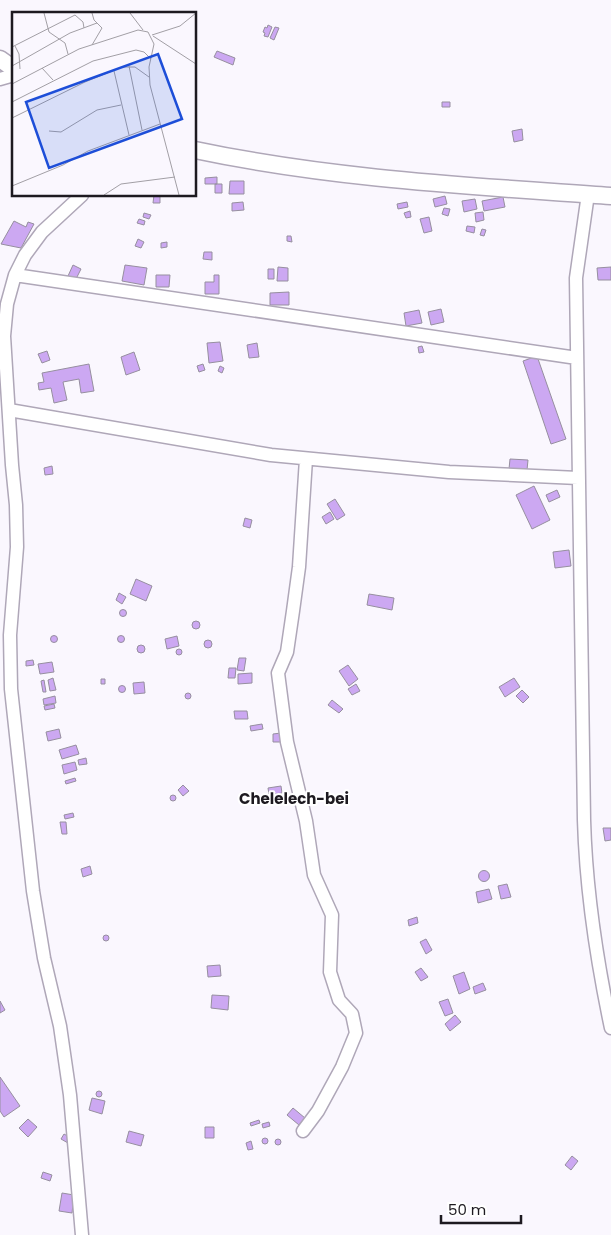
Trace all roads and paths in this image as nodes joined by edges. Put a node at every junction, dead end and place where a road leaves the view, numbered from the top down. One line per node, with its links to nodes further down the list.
1 (0, 59): 2 (main road)
2 (12, 68)
3 (196, 150): 4 (main road)
4 (588, 194): 6 (main road); 8 (street)
5 (81, 196): 7 (street)
6 (611, 196)
7 (15, 275): 8 (street); 9 (street)
8 (577, 358): 11 (street)
9 (9, 410): 10 (street); 14 (street)
10 (306, 459): 11 (street); 13 (street)
11 (578, 478): 12 (street)
12 (611, 1028)
13 (303, 1131)
14 (82, 1235)

